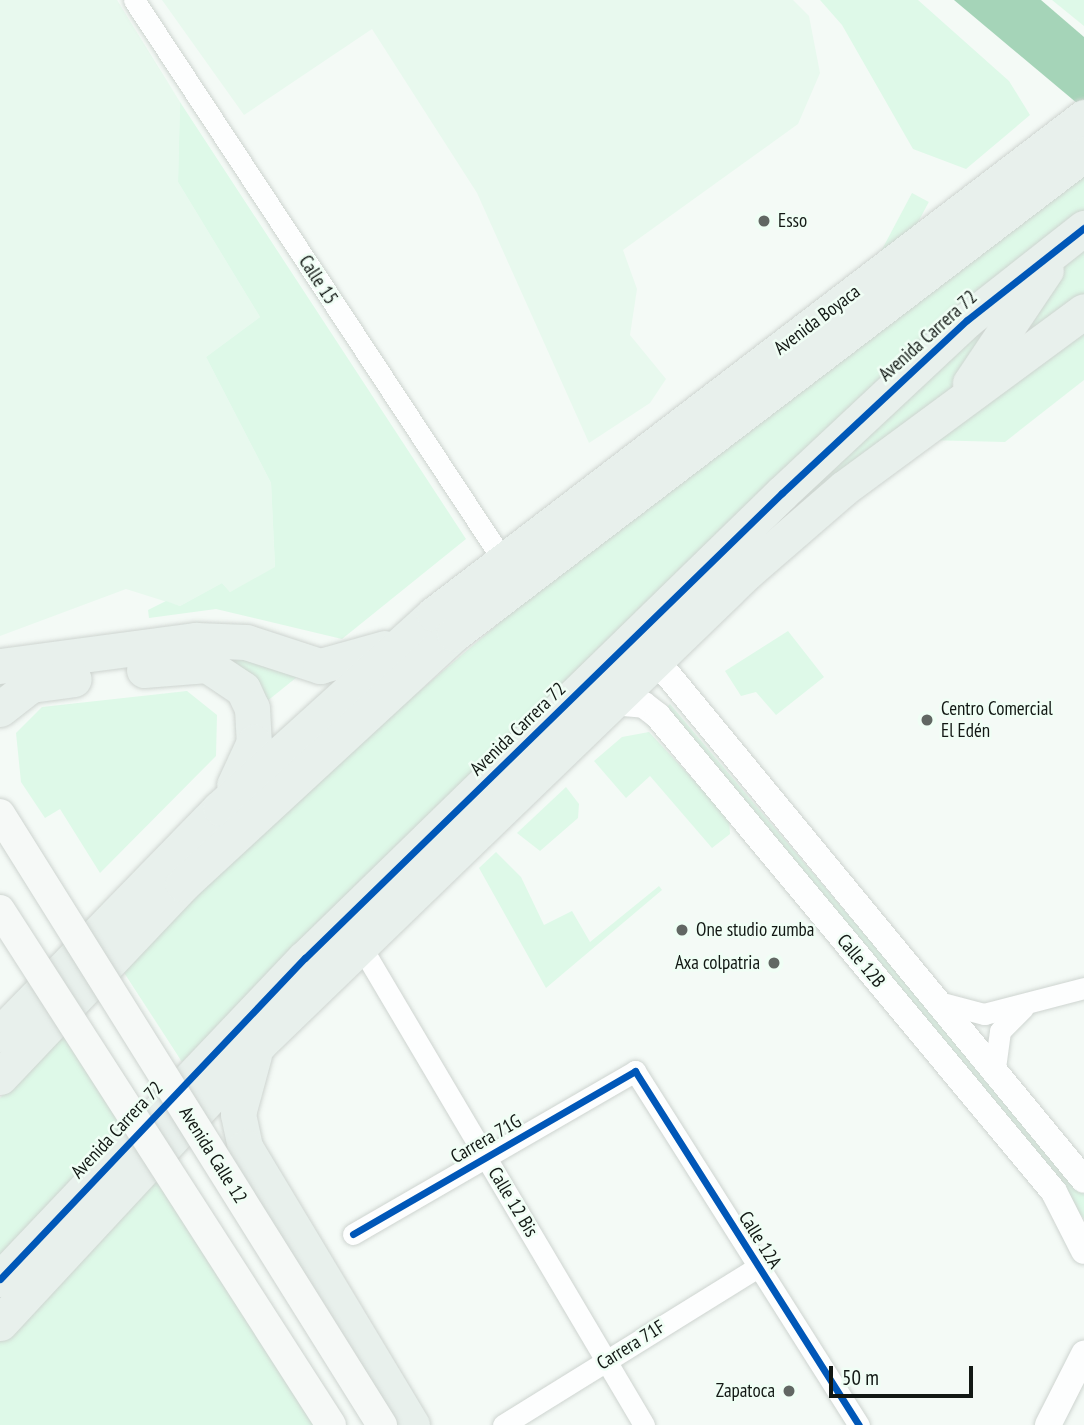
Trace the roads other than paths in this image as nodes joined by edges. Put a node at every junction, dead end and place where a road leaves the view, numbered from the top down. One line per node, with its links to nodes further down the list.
1 (134, 0): 10 (street, Calle 15)
2 (1076, 141): 3 (highway, Avenida Boyaca); 5 (highway)
3 (932, 232): 5 (highway); 9 (highway, Avenida Boyaca)
4 (1074, 236): 7 (highway); 36 (highway, Avenida Carrera 72)
5 (910, 284): 8 (highway)
6 (1084, 311): 7 (highway)
7 (956, 403): 12 (highway)
8 (651, 480): 9 (highway); 11 (highway)
9 (576, 503): 10 (highway)
10 (503, 560): 11 (highway)
11 (444, 624): 13 (highway); 16 (highway); 21 (highway)
12 (656, 660): 14 (highway); 23 (street, Calle 12B)
13 (0, 666)
14 (612, 702): 20 (highway); 33 (street, Calle 12B)
15 (0, 709): 16 (highway)
16 (220, 808): 18 (highway)
17 (0, 814): 42 (main road, Avenida Calle 12, bridge)
18 (165, 864): 21 (highway); 25 (highway)
19 (0, 910): 41 (main road, bridge)
20 (359, 943): 26 (highway); 30 (street, Calle 12 Bis)
21 (125, 944): 29 (highway)
22 (1084, 988): 24 (street)
23 (932, 999): 24 (street); 28 (street, Calle 12B)
24 (1023, 1008): 28 (street)
25 (0, 1034)
26 (259, 1044): 34 (highway); 43 (highway)
27 (635, 1072): 30 (street, Carrera 71G); 35 (street, Calle 12A)
28 (994, 1075): 31 (street, Calle 12B)
29 (0, 1077)
30 (486, 1157): 32 (street, Carrera 71G); 40 (street, Calle 12 Bis)
31 (1084, 1180)
32 (353, 1234)
33 (1084, 1251)
34 (61, 1257): 37 (highway); 38 (highway)
35 (759, 1266): 40 (street, Carrera 71F); 46 (street, Calle 12A)
36 (0, 1279)
37 (0, 1286)
38 (0, 1323)
39 (1084, 1354): 47 (street)
40 (606, 1360): 44 (street, Carrera 71F); 45 (street, Calle 12 Bis)
41 (331, 1425)
42 (382, 1425)
43 (412, 1425)
44 (503, 1425)
45 (645, 1425)
46 (859, 1425)
47 (1048, 1425)

